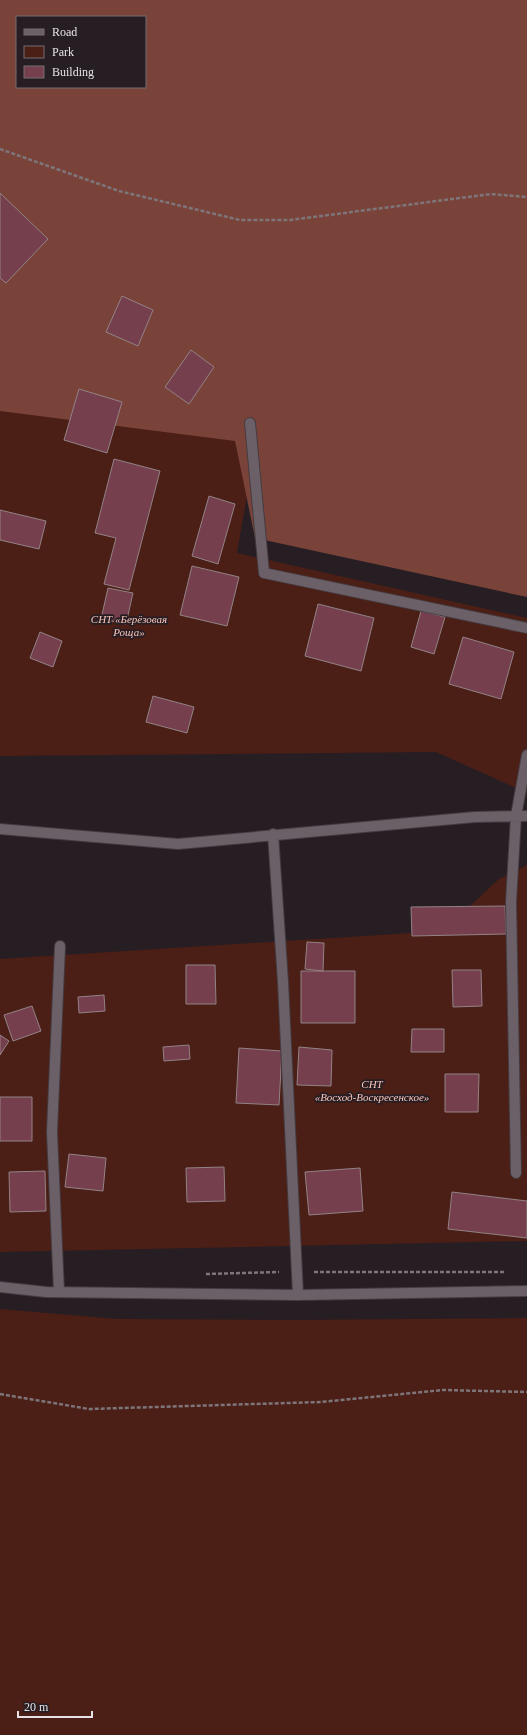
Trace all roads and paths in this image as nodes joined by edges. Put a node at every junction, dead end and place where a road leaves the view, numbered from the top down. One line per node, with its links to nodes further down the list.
1 (0, 149): 2 (path)
2 (527, 197)
3 (250, 423): 4 (street)
4 (527, 628)
5 (527, 756): 6 (street)
6 (516, 816): 7 (street); 9 (street); 11 (street)
7 (527, 816)
8 (0, 829): 9 (street)
9 (273, 834): 12 (street)
10 (60, 946): 17 (street)
11 (516, 1173)
12 (297, 1272): 13 (path); 14 (path); 18 (street)
13 (511, 1272)
14 (203, 1274)
15 (0, 1287): 17 (street)
16 (527, 1291): 18 (street)
17 (59, 1292): 18 (street)
18 (298, 1295)
19 (527, 1392): 20 (path)
20 (0, 1394)

